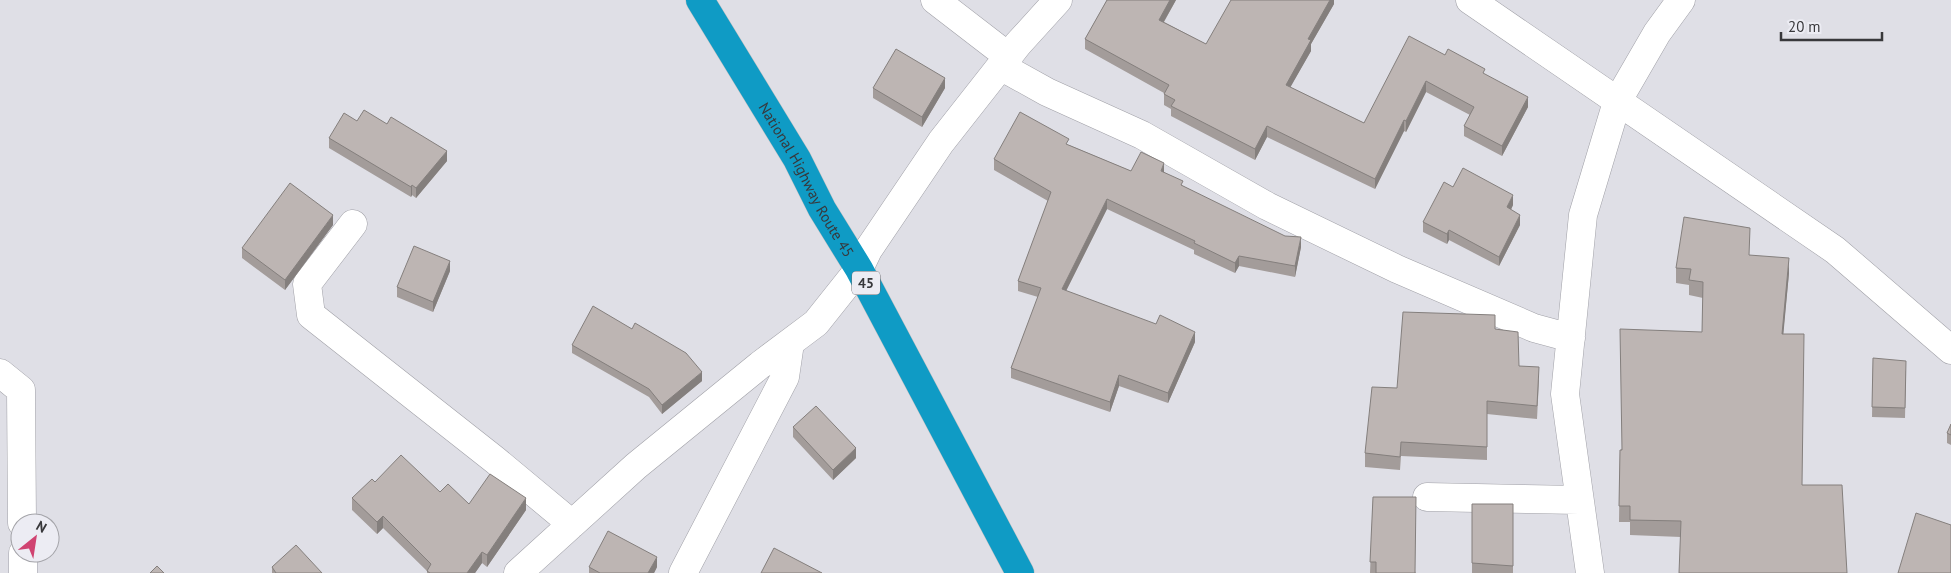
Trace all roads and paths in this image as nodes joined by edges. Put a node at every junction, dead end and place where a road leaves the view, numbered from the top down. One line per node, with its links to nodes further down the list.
1 (700, 0): 9 (highway, National Highway Route 45 / 45)
2 (935, 0): 6 (street)
3 (1058, 0): 6 (street)
4 (1470, 0): 7 (street)
5 (1682, 0): 7 (street)
6 (1006, 62): 9 (street); 10 (street)
7 (1616, 102): 10 (street); 12 (street)
8 (353, 224): 17 (street)
9 (859, 269): 11 (street); 20 (highway, National Highway Route 45 / 45)
10 (1571, 338): 15 (street)
11 (790, 343): 17 (street); 19 (street)
12 (1951, 350)
13 (0, 373): 16 (street)
14 (1426, 497): 15 (street)
15 (1579, 500): 21 (street)
16 (22, 513)
17 (572, 524): 18 (street)
18 (518, 573)
19 (682, 573)
20 (1020, 573)
21 (1590, 573)

